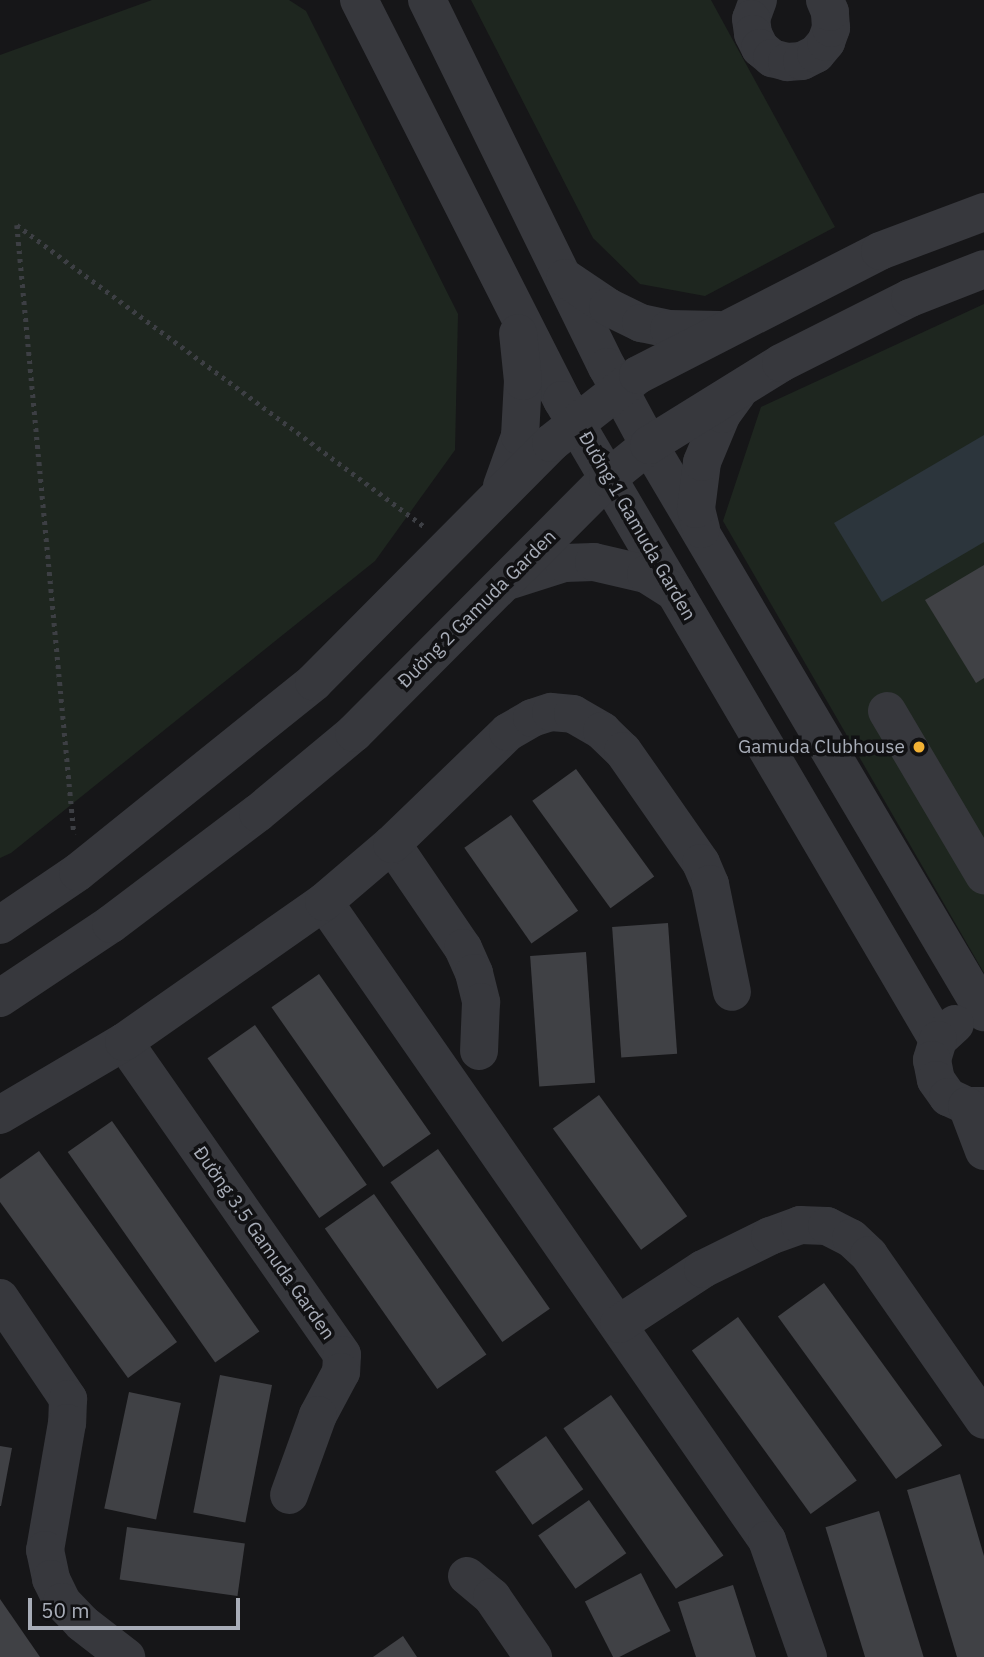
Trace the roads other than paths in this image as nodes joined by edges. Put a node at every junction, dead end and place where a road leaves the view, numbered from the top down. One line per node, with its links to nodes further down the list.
1 (359, 0): 8 (street, Đường 1 Gamuda Garden)
2 (427, 0): 7 (street)
3 (758, 0): 4 (street)
4 (825, 0)
5 (984, 212): 9 (street)
6 (984, 269): 10 (street, Đường 2 Gamuda Garden)
7 (564, 277): 9 (street); 11 (street)
8 (515, 310): 12 (street, Đường 1 Gamuda Garden); 15 (street)
9 (721, 330): 11 (street)
10 (742, 385): 13 (street, Đường 2 Gamuda Garden); 16 (street)
11 (618, 389): 12 (street); 13 (street)
12 (575, 422): 14 (street, Đường 1 Gamuda Garden); 15 (street)
13 (649, 445): 14 (street, Đường 2 Gamuda Garden); 16 (street)
14 (608, 478): 17 (street, Đường 2 Gamuda Garden); 18 (street, Đường 1 Gamuda Garden)
15 (499, 492): 23 (street)
16 (703, 538): 26 (street)
17 (506, 582): 18 (street); 25 (street, Đường 2 Gamuda Garden)
18 (675, 592): 28 (street, Đường 1 Gamuda Garden)
19 (887, 711): 21 (street)
20 (391, 844): 22 (street); 24 (street); 30 (street)
21 (984, 875)
22 (324, 902): 29 (street); 35 (street)
23 (0, 925)
24 (732, 992)
25 (0, 998)
26 (984, 1012)
27 (984, 1019): 28 (street)
28 (938, 1040): 31 (street)
29 (124, 1042): 32 (street); 37 (street, Đường 3.5 Gamuda Garden)
30 (479, 1051)
31 (976, 1106): 33 (street)
32 (8, 1110)
33 (984, 1151)
34 (0, 1298): 39 (street)
35 (619, 1324): 36 (street); 41 (street)
36 (984, 1420)
37 (289, 1495)
38 (467, 1576): 40 (street)
39 (126, 1657)
40 (533, 1657)
41 (808, 1657)

